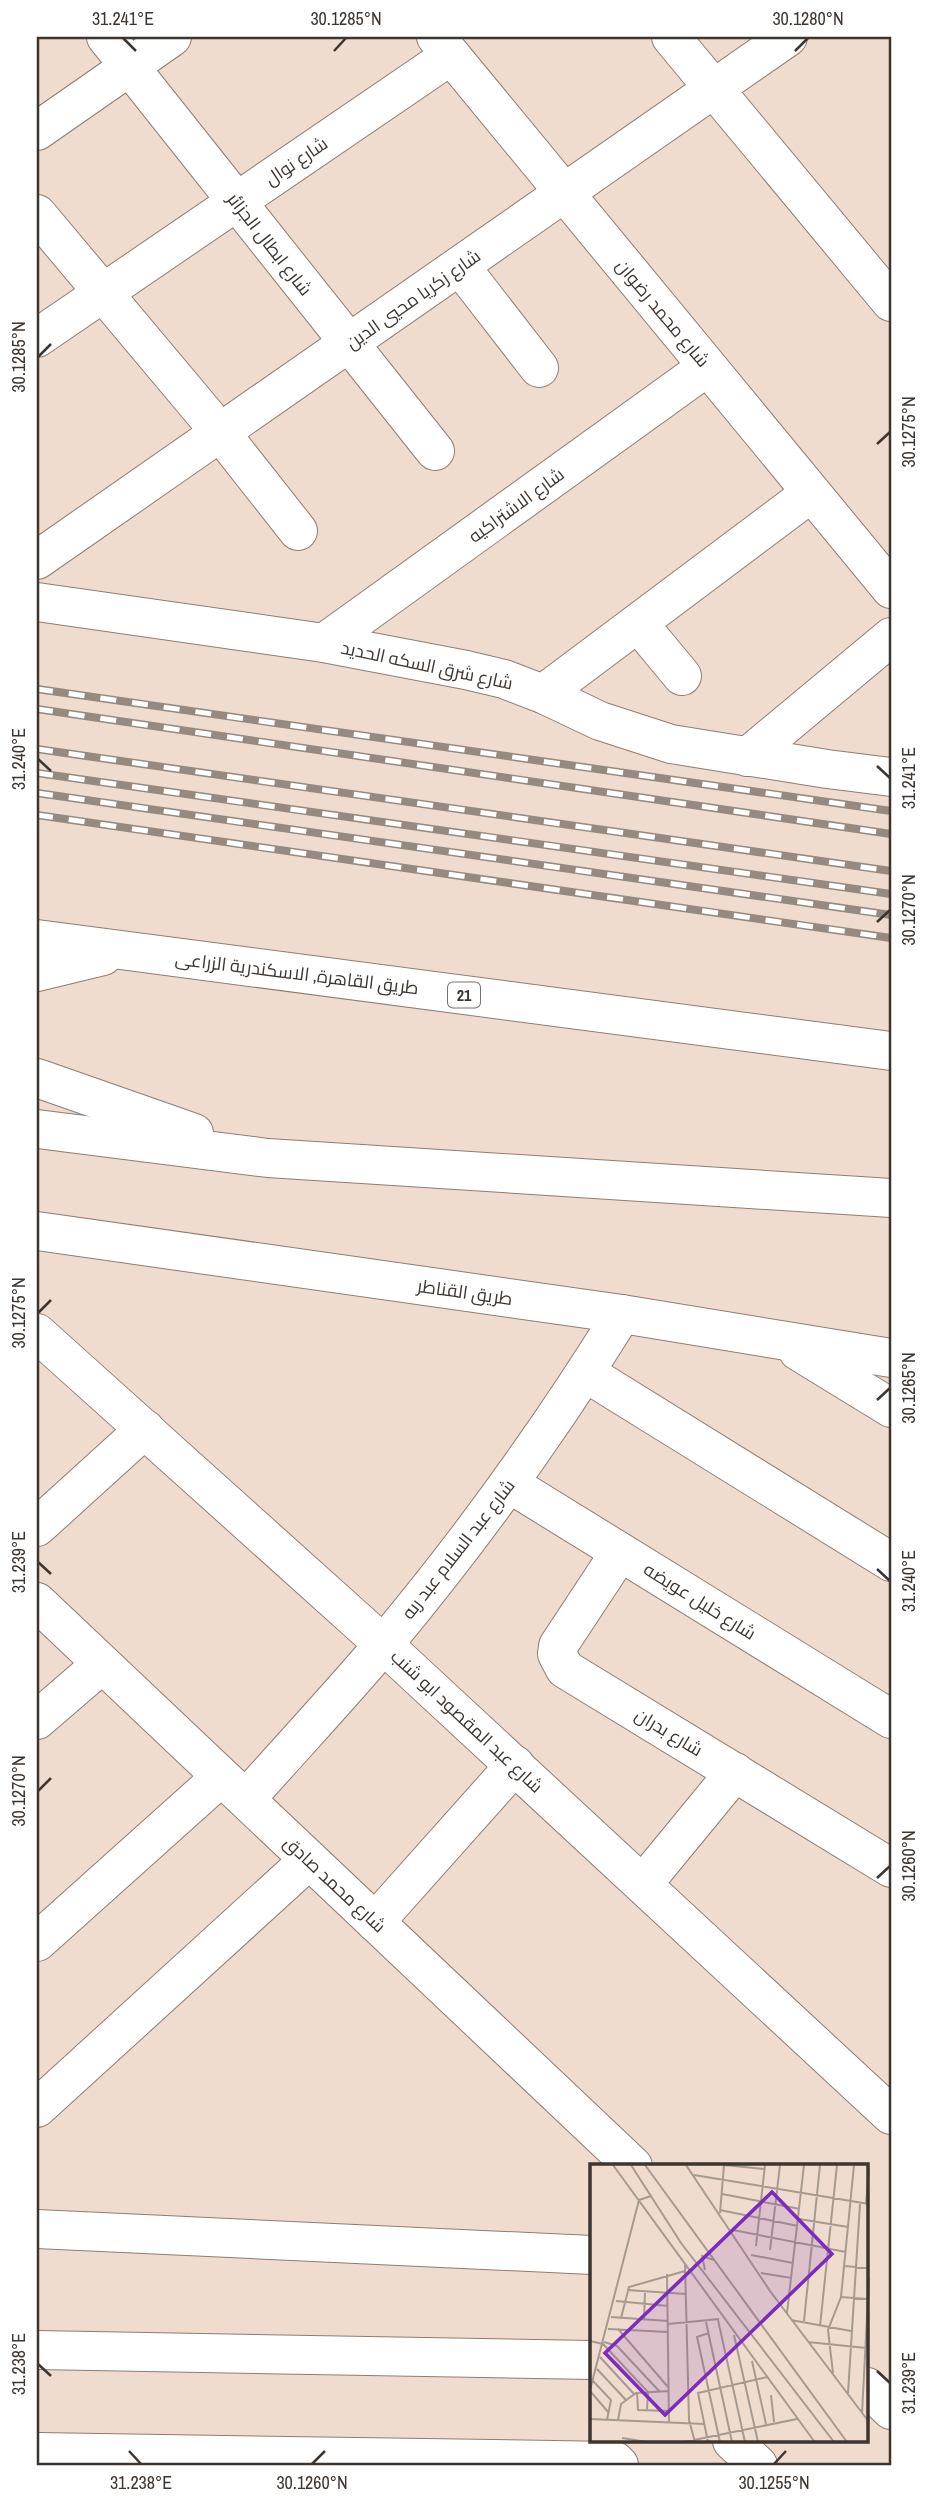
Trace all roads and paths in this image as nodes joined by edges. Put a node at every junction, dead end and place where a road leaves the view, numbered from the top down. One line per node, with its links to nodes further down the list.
1 (106, 37): 6 (main road, شارع ابطال الجزائر)
2 (172, 37): 6 (main road)
3 (671, 37): 7 (main road)
4 (788, 37): 7 (main road, شارع زكريا محيي الدين)
5 (443, 46): 9 (main road, شارع محمد رضوان); 10 (main road, شارع نوال)
6 (131, 65): 8 (main road); 10 (main road, شارع ابطال الجزائر)
7 (714, 89): 9 (main road, شارع زكريا محيي الدين); 14 (main road)
8 (37, 131)
9 (564, 194): 12 (main road, شارع زكريا محيي الدين); 17 (main road, شارع محمد رضوان)
10 (236, 202): 13 (main road, شارع نوال); 16 (main road, شارع ابطال الجزائر)
11 (37, 214): 13 (main road)
12 (460, 266): 16 (main road, شارع زكريا محيي الدين); 18 (main road)
13 (103, 293): 15 (main road, شارع نوال); 19 (main road)
14 (891, 302)
15 (37, 338)
16 (348, 344): 19 (main road, شارع زكريا محيي الدين); 20 (main road, شارع ابطال الجزائر)
17 (707, 367): 21 (main road, شارع محمد رضوان); 28 (main road, شارع الاشتراكيه)
18 (539, 368)
19 (220, 432): 22 (main road); 23 (main road, شارع زكريا محيي الدين)
20 (435, 451)
21 (811, 493): 24 (main road, شارع محمد رضوان); 26 (main road)
22 (298, 531)
23 (37, 560)
24 (891, 589)
25 (37, 602): 28 (main road, شارع شرق السكه الحديد)
26 (638, 623): 29 (main road); 30 (main road)
27 (891, 637): 31 (main road)
28 (324, 643): 30 (main road, شارع شرق السكه الحديد)
29 (682, 676)
30 (543, 694): 31 (main road, شارع شرق السكه الحديد)
31 (747, 757): 32 (main road, شارع شرق السكه الحديد)
32 (891, 777)
33 (37, 939): 34 (main road, طريق القاهرة, الاسكندرية الزراعى / 21)
34 (126, 951): 35 (main road); 36 (main road, طريق القاهرة, الاسكندرية الزراعى / 21)
35 (37, 972)
36 (891, 1051)
37 (37, 1079): 39 (main road)
38 (37, 1129): 39 (main road)
39 (268, 1158): 40 (main road)
40 (891, 1198)
41 (37, 1231): 42 (main road, طريق القناطر)
42 (622, 1314): 44 (main road, طريق القناطر); 46 (main road, شارع عبد السلام عبد ربه)
43 (37, 1333): 48 (main road, شارع عبد المقصود ابو شنب)
44 (781, 1340): 45 (main road, طريق القناطر); 47 (main road)
45 (891, 1358)
46 (586, 1373): 49 (main road, شارع عبد السلام عبد ربه); 52 (main road)
47 (891, 1408)
48 (145, 1429): 50 (main road); 54 (main road, شارع عبد المقصود ابو شنب)
49 (510, 1484): 51 (main road, شارع خليل عويضه); 54 (main road, شارع عبد السلام عبد ربه)
50 (37, 1527)
51 (620, 1552): 56 (main road, شارع خليل عويضه); 59 (main road, شارع بدران)
52 (891, 1562)
53 (37, 1602): 55 (main road, شارع محمد صادق)
54 (383, 1644): 58 (main road, شارع عبد المقصود ابو شنب); 60 (main road, شارع عبد السلام عبد ربه)
55 (102, 1664): 57 (main road); 60 (main road, شارع محمد صادق)
56 (891, 1719)
57 (37, 1720)
58 (515, 1765): 63 (main road, شارع عبد المقصود ابو شنب); 64 (main road)
59 (735, 1772): 62 (main road, شارع بدران); 63 (main road)
60 (233, 1788): 61 (main road, شارع محمد صادق); 65 (main road, شارع عبد السلام عبد ربه)
61 (309, 1860): 64 (main road, شارع محمد صادق); 66 (main road)
62 (891, 1868)
63 (643, 1884): 67 (main road, شارع عبد المقصود ابو شنب)
64 (375, 1922): 68 (main road, شارع محمد صادق)
65 (37, 1942)
66 (37, 2108)
67 (891, 2115)
68 (631, 2164)
69 (37, 2229): 70 (main road)
70 (590, 2255)
71 (37, 2350): 72 (main road)
72 (590, 2360)
73 (869, 2389): 74 (main road)
74 (891, 2410)
75 (733, 2442): 78 (main road)
76 (37, 2452): 77 (main road)
77 (620, 2458)
78 (758, 2465)

